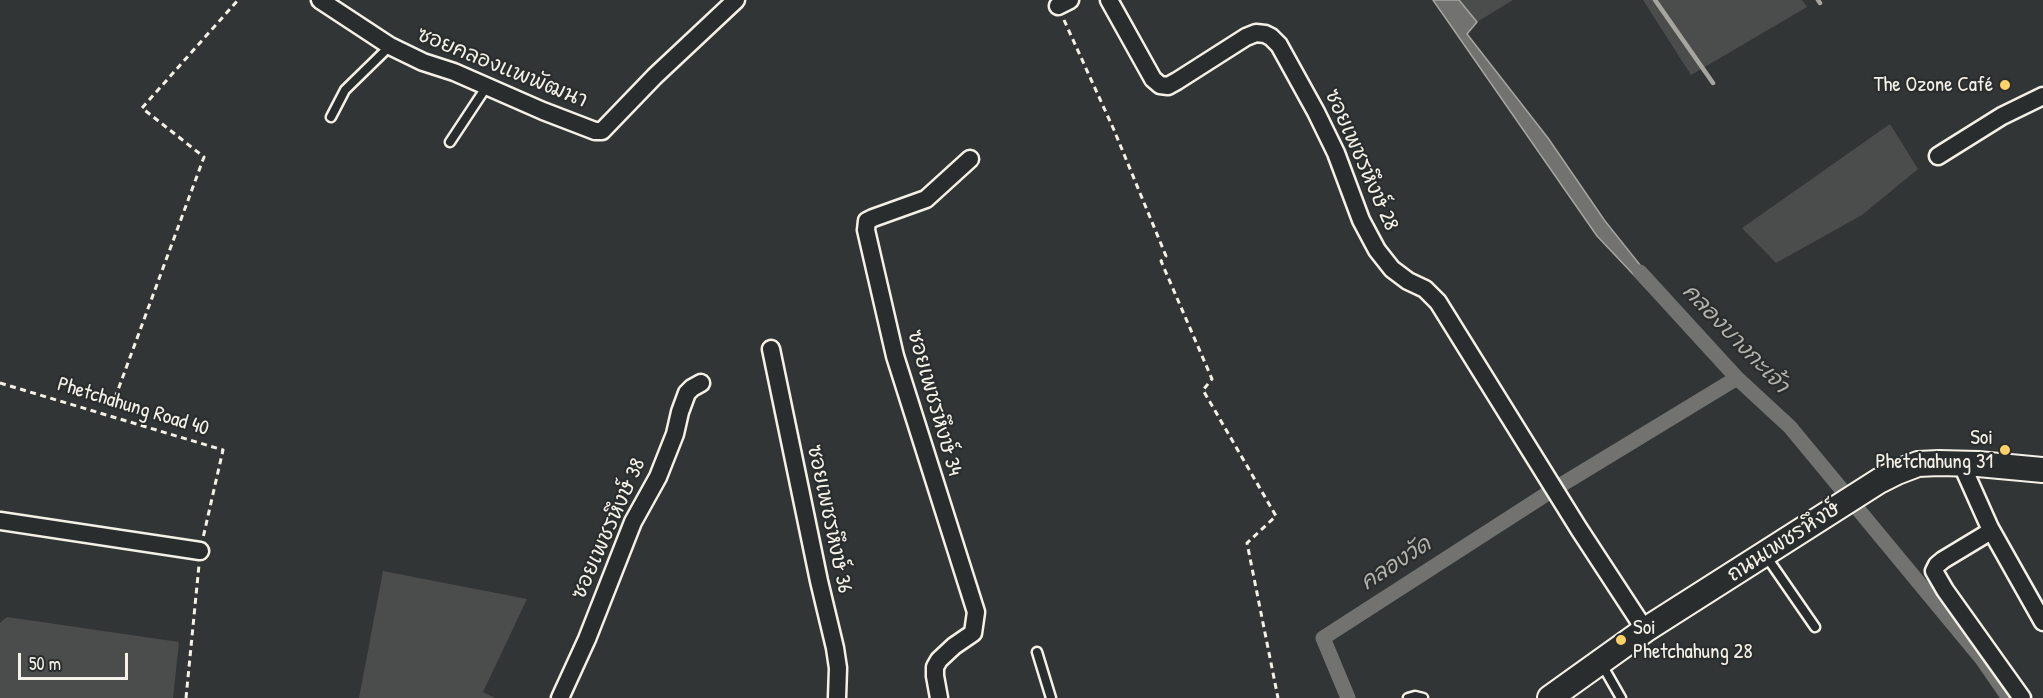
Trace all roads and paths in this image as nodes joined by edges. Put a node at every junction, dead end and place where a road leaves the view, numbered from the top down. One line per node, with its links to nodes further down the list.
1 (238, 0): 16 (path)
2 (320, 0): 6 (street, ซอยคลองแพพัฒนา)
3 (736, 0): 7 (street, ซอยคลองแพพัฒนา)
4 (1108, 0): 25 (street, ซอยเพชรหึงษ์ 28)
5 (1064, 3): 33 (path)
6 (390, 46): 7 (street, ซอยคลองแพพัฒนา); 9 (lane)
7 (488, 86): 10 (lane)
8 (2043, 96): 11 (street)
9 (331, 117)
10 (450, 142)
11 (1938, 156)
12 (970, 159): 31 (street, ซอยเพชรหึงษ์ 34)
13 (771, 349): 30 (street, ซอยเพชรหึงษ์ 36)
14 (701, 382): 29 (street, ซอยเพชรหึงษ์ 38)
15 (0, 383): 21 (path, Phetchahung Road 40)
16 (115, 398)
17 (1961, 463): 18 (main road, ถนนเพชรหึงษ์); 20 (street); 22 (main road, ถนนเพชรหึงษ์)
18 (2043, 470)
19 (0, 521): 21 (street)
20 (1991, 531): 23 (street); 38 (street)
21 (200, 551): 28 (path, Phetchahung Road 40)
22 (1765, 555): 24 (lane); 25 (main road, ถนนเพชรหึงษ์)
23 (2043, 622)
24 (1815, 627)
25 (1645, 630): 27 (main road, ถนนเพชรหึงษ์)
26 (1037, 652): 32 (lane)
27 (1600, 662): 36 (main road, ถนนเพชรหึงษ์); 37 (lane)
28 (186, 698)
29 (560, 698)
30 (837, 698)
31 (939, 698)
32 (1051, 698)
33 (1278, 698)
34 (1408, 698): 35 (lane)
35 (1423, 698)
36 (1550, 698)
37 (1621, 698)
38 (2022, 698)

